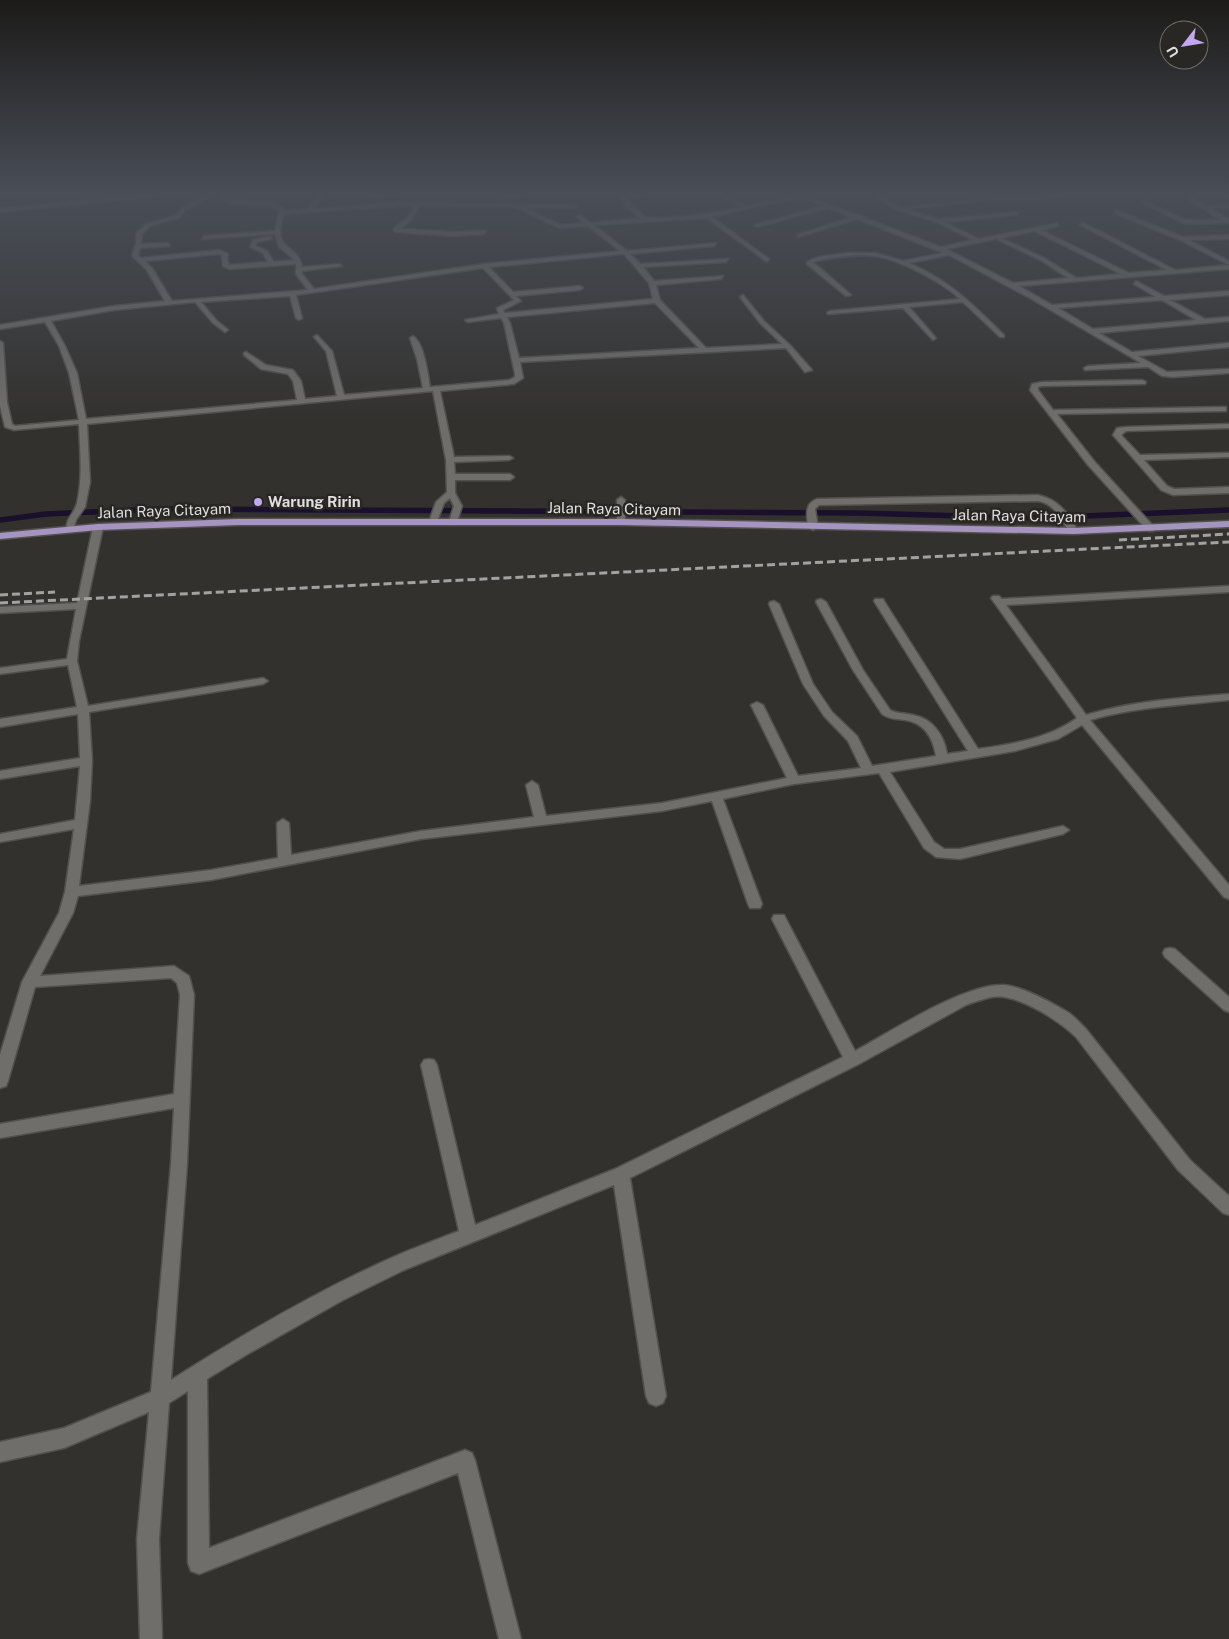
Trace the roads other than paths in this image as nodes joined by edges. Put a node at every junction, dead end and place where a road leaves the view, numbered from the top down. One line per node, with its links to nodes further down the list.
1 (149, 268): 32 (street)
2 (306, 268): 13 (street)
3 (468, 268): 22 (street)
4 (487, 268): 25 (street)
5 (641, 268): 19 (street)
6 (817, 268): 26 (street)
7 (911, 268): 29 (street)
8 (980, 268): 20 (street)
9 (1058, 268): 17 (street)
10 (1113, 268): 15 (street)
11 (1168, 268): 14 (street)
12 (1202, 268): 14 (street)
13 (299, 269): 22 (street)
14 (1175, 272): 15 (street)
15 (1128, 276): 17 (street)
16 (721, 278): 19 (street)
17 (1076, 280): 20 (street)
18 (1136, 282): 28 (street)
19 (652, 283): 31 (street)
20 (1011, 285): 34 (street)
21 (580, 288): 25 (street)
22 (313, 292): 24 (street)
23 (1229, 293): 28 (street)
24 (293, 294): 30 (street); 37 (street)
25 (513, 294): 36 (street)
26 (848, 295)
27 (743, 297): 51 (street)
28 (1164, 298): 34 (street); 41 (street)
29 (965, 300): 33 (street); 45 (street)
30 (197, 301): 32 (street); 43 (street)
31 (657, 301): 36 (street); 52 (street)
32 (170, 303): 39 (street)
33 (904, 305): 35 (street); 48 (street)
34 (1049, 307): 44 (street)
35 (830, 313)
36 (504, 316): 40 (street); 55 (street)
37 (299, 318)
38 (1229, 319): 41 (street)
39 (46, 320): 42 (street); 67 (street)
40 (468, 320)
41 (1204, 321): 44 (street)
42 (0, 327)
43 (225, 330)
44 (1094, 331): 54 (street)
45 (1002, 336)
46 (317, 337): 62 (street)
47 (413, 338): 61 (street)
48 (933, 338)
49 (0, 343): 64 (street)
50 (1229, 345): 54 (street)
51 (788, 346): 52 (street); 58 (street)
52 (703, 349): 55 (street)
53 (246, 354): 63 (street)
54 (1132, 354): 56 (street)
55 (515, 360): 61 (street)
56 (1149, 365): 57 (street); 59 (street)
57 (1088, 368)
58 (808, 370)
59 (1229, 371)
60 (1142, 382): 66 (street)
61 (431, 389): 62 (street); 72 (street)
62 (341, 396): 63 (street)
63 (301, 400): 67 (street)
64 (1, 403): 67 (street)
65 (1223, 409): 66 (street)
66 (1053, 412): 85 (street)
67 (83, 422): 84 (street)
68 (1229, 426): 71 (street)
69 (1229, 455): 71 (street)
70 (509, 458): 72 (street)
71 (1137, 458): 75 (street)
72 (450, 460): 73 (street)
73 (451, 477): 74 (street); 76 (street)
74 (510, 477)
75 (1229, 490)
76 (451, 493): 78 (street); 80 (street)
77 (621, 503): 81 (street)
78 (455, 514): 80 (main road, Jalan Raya Citayam); 81 (main road, Jalan Raya Citayam)
79 (812, 517): 81 (main road, Jalan Raya Citayam); 86 (main road, Jalan Raya Citayam); 86 (street)
80 (434, 518): 83 (main road, Jalan Raya Citayam)
81 (621, 519)
82 (1229, 524): 85 (main road, Jalan Raya Citayam)
83 (98, 526): 84 (main road, Jalan Raya Citayam); 92 (street)
84 (70, 529): 87 (main road, Jalan Raya Citayam)
85 (1151, 529): 86 (main road, Jalan Raya Citayam)
86 (1073, 531)
87 (0, 536)
88 (1229, 589): 100 (street)
89 (879, 601): 102 (street)
90 (820, 602): 103 (street)
91 (774, 604): 106 (street)
92 (81, 606): 93 (street); 94 (street)
93 (0, 610)
94 (72, 661): 95 (street); 99 (street)
95 (0, 671)
96 (263, 681): 99 (street)
97 (1229, 697): 100 (street)
98 (757, 705): 108 (street)
99 (83, 710): 101 (street); 104 (street)
100 (1084, 719): 102 (street); 118 (street)
101 (0, 722)
102 (974, 752): 103 (street)
103 (942, 758): 105 (street)
104 (86, 761): 107 (street); 112 (street)
105 (882, 769): 106 (street); 114 (street)
106 (868, 771): 108 (street)
107 (0, 775)
108 (794, 780): 110 (street)
109 (532, 785): 111 (street)
110 (716, 796): 111 (street); 121 (street)
111 (541, 821): 116 (street)
112 (82, 823): 115 (street); 119 (street)
113 (283, 823): 116 (street)
114 (1064, 830)
115 (0, 838)
116 (285, 861): 119 (street)
117 (1229, 874): 118 (street)
118 (1214, 876): 120 (street)
119 (72, 892): 124 (street)
120 (1229, 894)
121 (755, 904)
122 (779, 919): 126 (street)
123 (1170, 953): 125 (street)
124 (29, 982): 128 (street); 129 (street)
125 (1229, 1006)
126 (852, 1060): 131 (street); 132 (street)
127 (429, 1065): 133 (street)
128 (0, 1081)
129 (182, 1100): 130 (street); 136 (street)
130 (0, 1131)
131 (621, 1174): 133 (street); 135 (street)
132 (1229, 1206)
133 (468, 1234): 134 (street)
134 (197, 1375): 136 (street); 139 (street)
135 (656, 1396)
136 (161, 1397): 137 (street); 138 (street)
137 (0, 1452)
138 (151, 1639)
139 (510, 1639)

